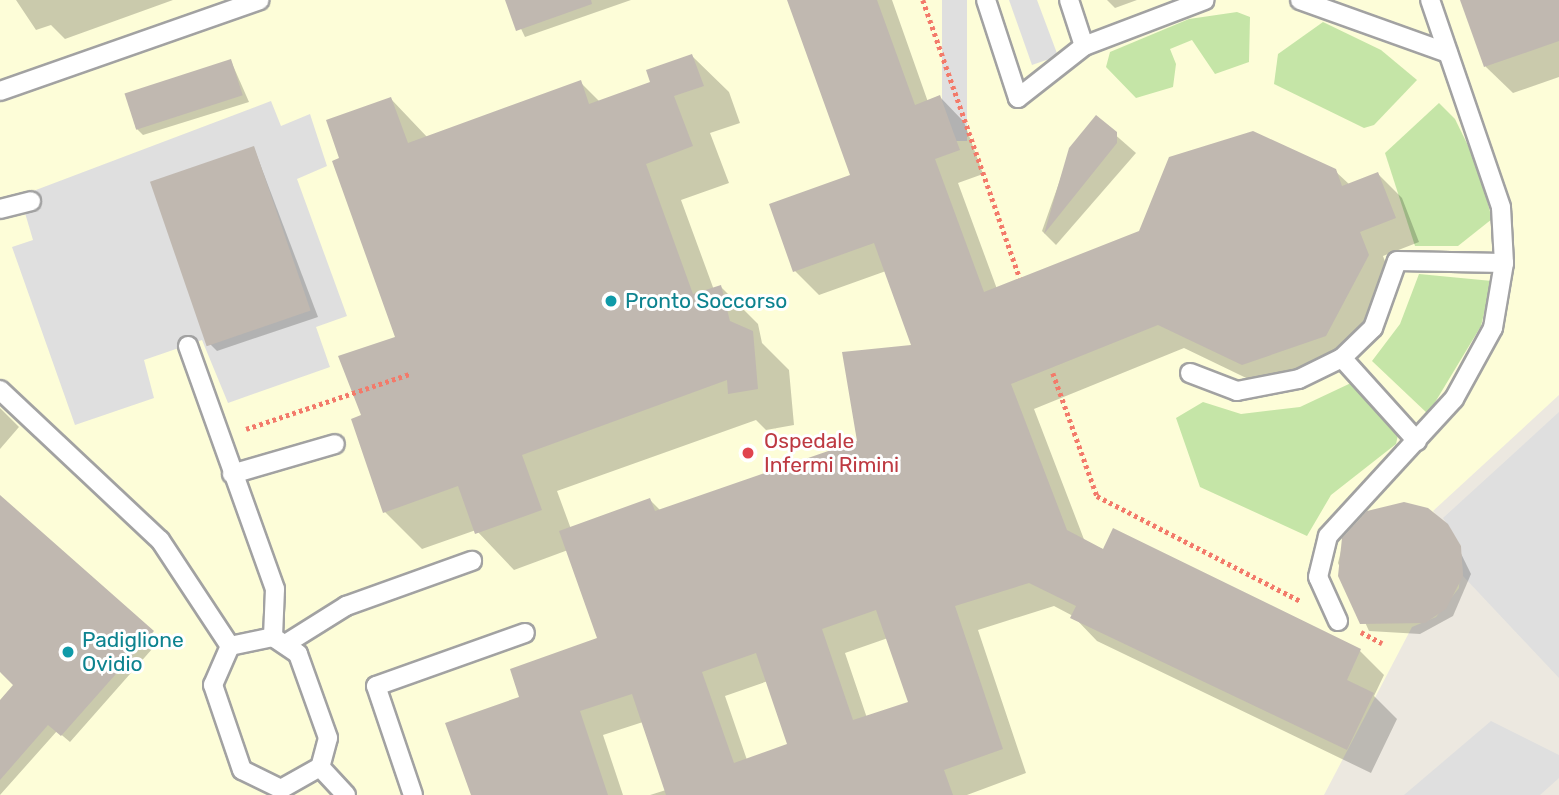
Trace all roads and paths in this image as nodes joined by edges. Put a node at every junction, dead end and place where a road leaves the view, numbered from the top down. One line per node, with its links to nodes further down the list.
1 (260, 0): 10 (lane)
2 (923, 0): 14 (path)
3 (986, 0): 8 (lane)
4 (1069, 0): 8 (lane)
5 (1205, 0): 8 (lane)
6 (1300, 0): 9 (lane)
7 (1430, 0): 9 (lane)
8 (1084, 46)
9 (1448, 53): 13 (lane)
10 (0, 92)
11 (31, 201): 12 (lane)
12 (0, 209)
13 (1504, 263): 16 (lane); 22 (lane)
14 (1020, 278)
15 (188, 346): 24 (lane)
16 (1342, 358): 18 (lane); 22 (lane)
17 (1053, 373): 26 (path)
18 (1190, 373)
19 (409, 374): 21 (path)
20 (0, 390): 29 (lane)
21 (242, 431)
22 (1417, 441): 26 (lane)
23 (335, 444): 24 (lane)
24 (232, 474): 28 (lane)
25 (472, 561): 28 (lane)
26 (1338, 621)
27 (525, 633): 33 (lane)
28 (280, 640): 29 (lane); 30 (lane)
29 (230, 646): 31 (lane)
30 (320, 767): 31 (lane); 32 (lane)
31 (265, 791)
32 (345, 795)
33 (413, 795)

